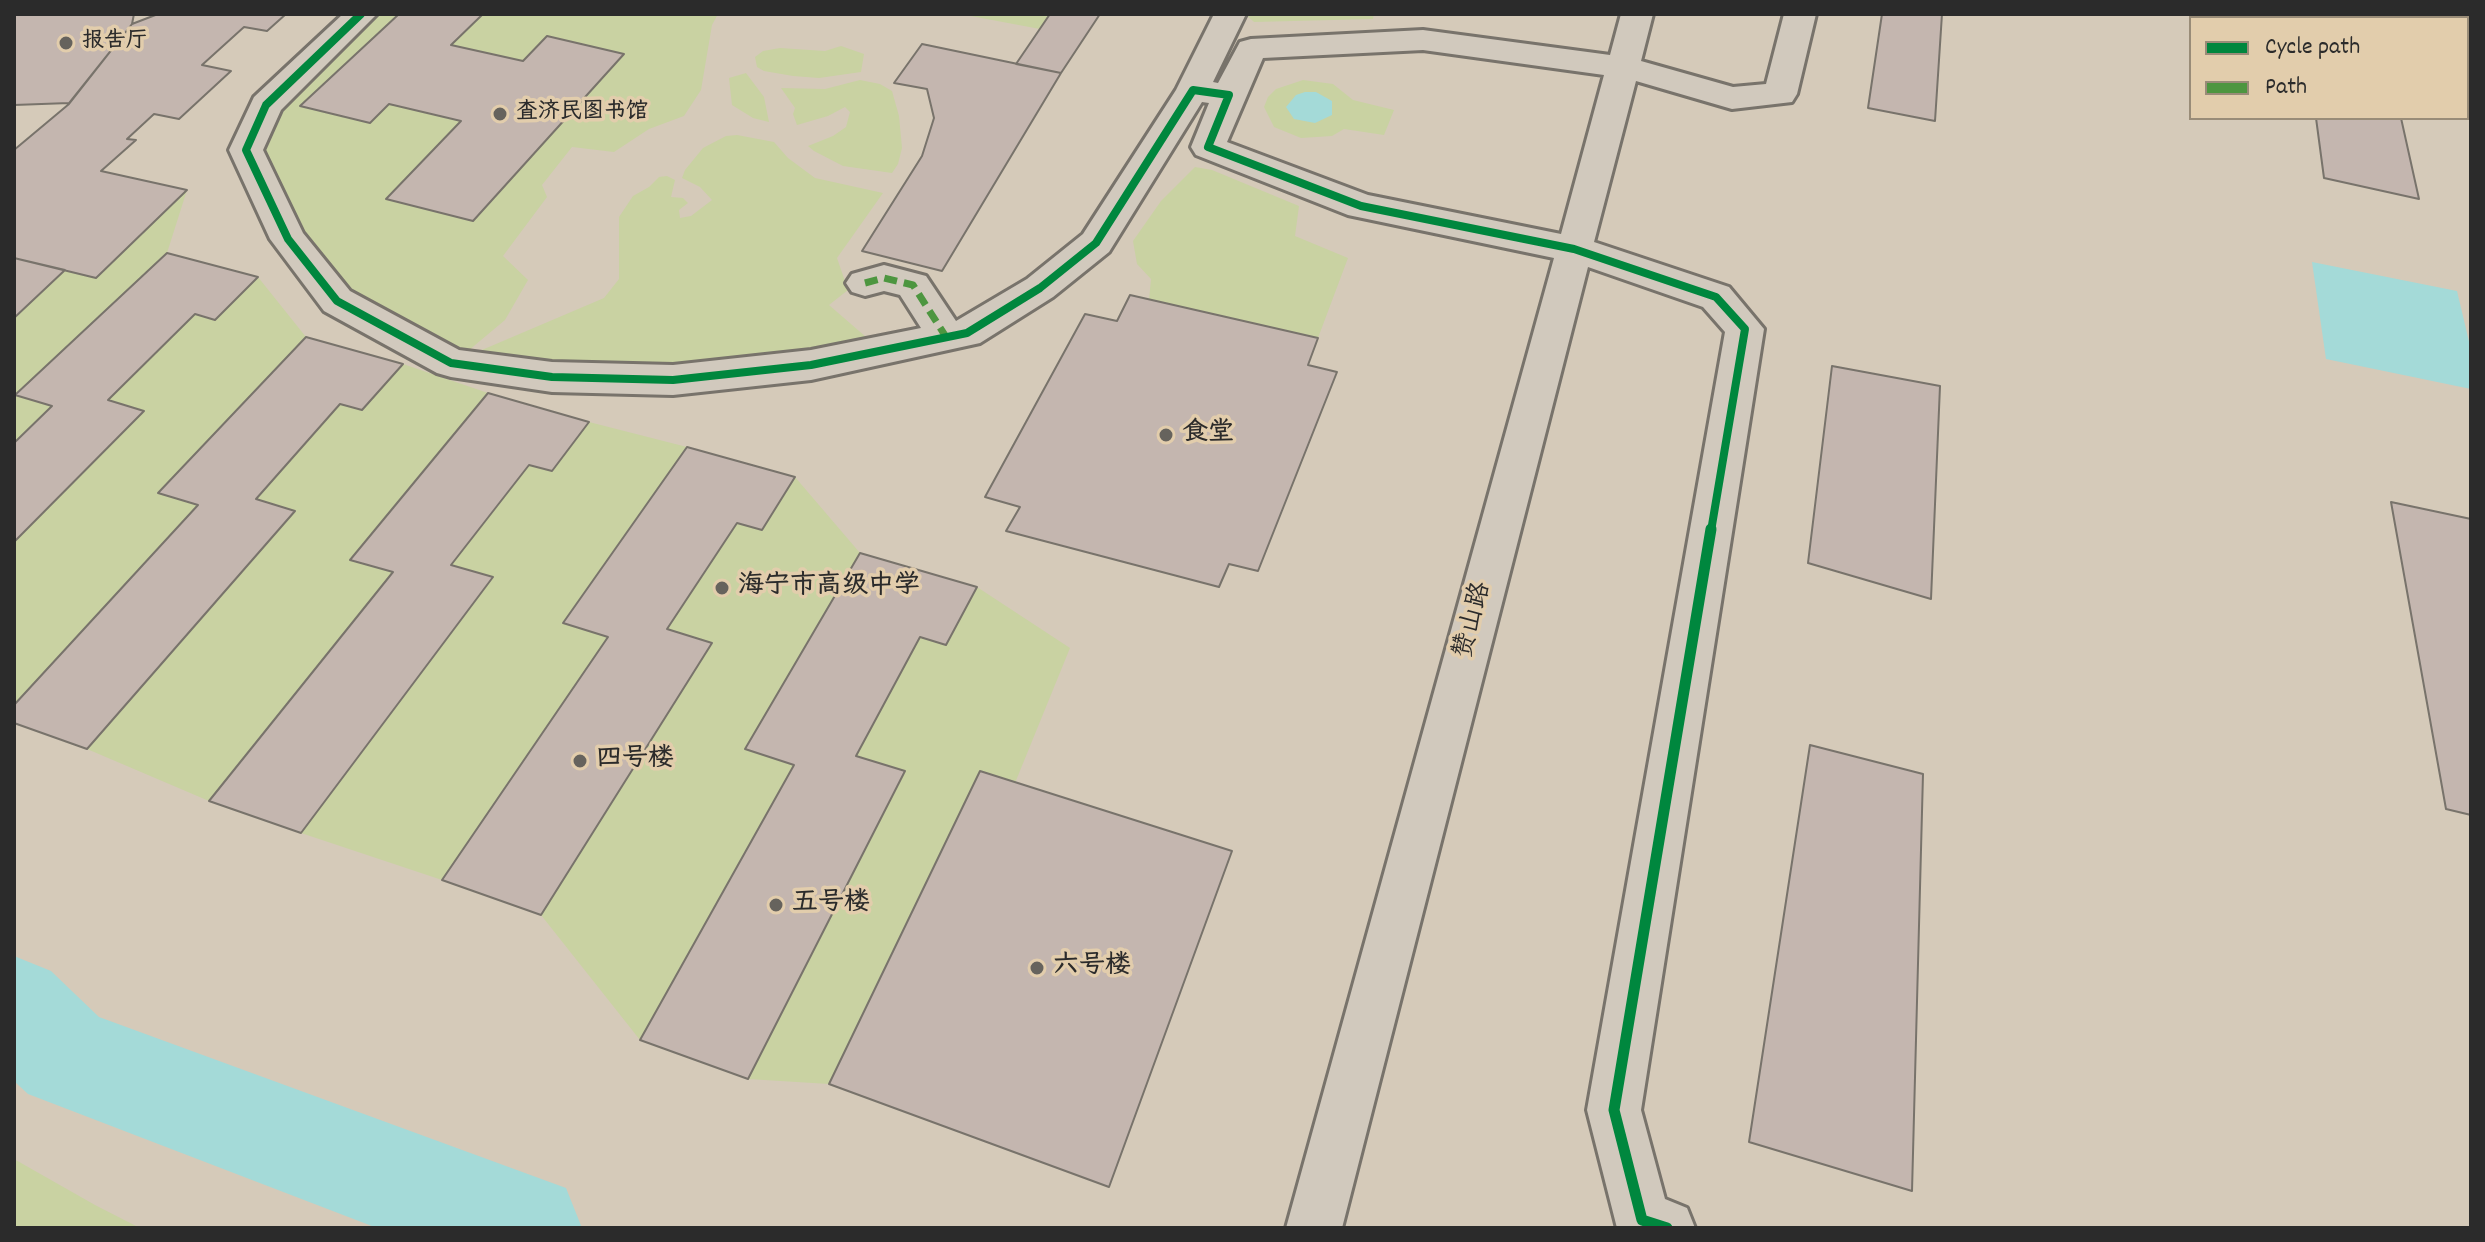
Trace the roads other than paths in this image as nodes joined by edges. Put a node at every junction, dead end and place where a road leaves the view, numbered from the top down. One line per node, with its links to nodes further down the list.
1 (361, 14): 10 (street)
2 (1230, 14): 6 (street)
3 (1637, 14): 5 (street, 赞山路)
4 (1800, 14): 5 (street)
5 (1624, 67): 7 (street); 8 (street, 赞山路)
6 (1193, 90): 7 (street); 10 (street)
7 (1229, 95): 8 (street)
8 (1574, 249): 11 (street, 赞山路); 12 (street)
9 (865, 283): 10 (street)
10 (946, 337)
11 (1314, 1228)
12 (1667, 1228)

